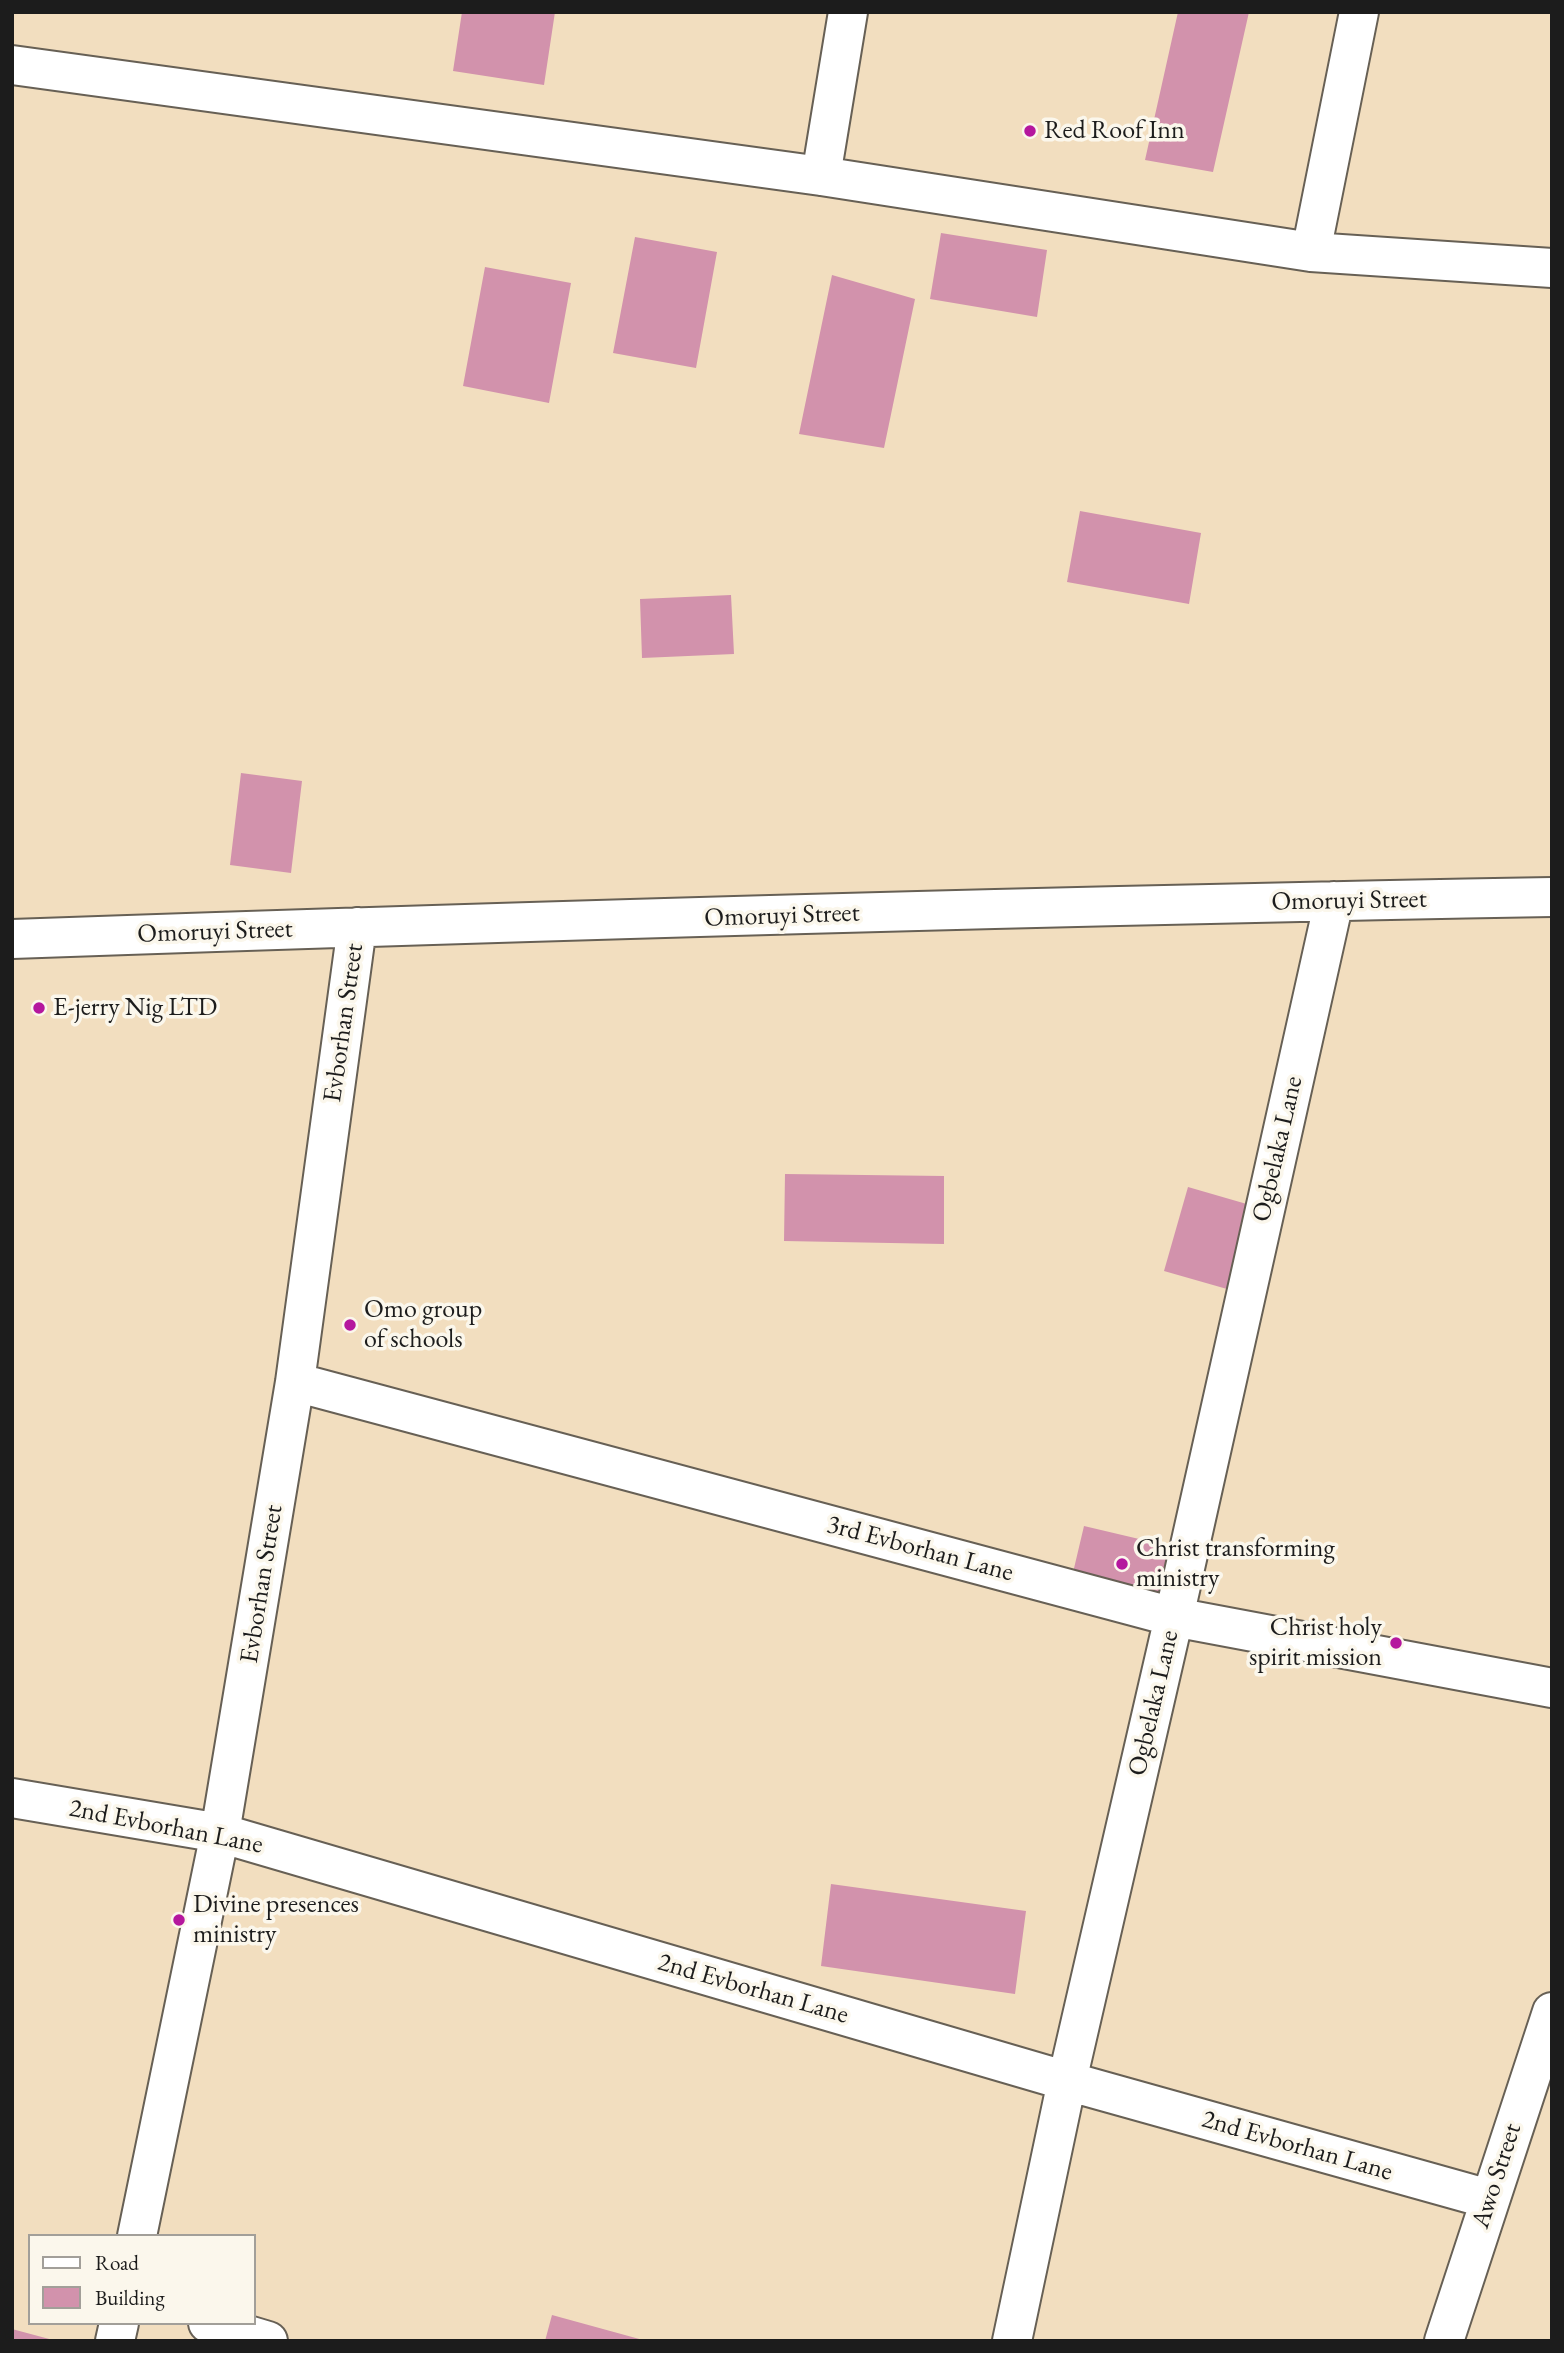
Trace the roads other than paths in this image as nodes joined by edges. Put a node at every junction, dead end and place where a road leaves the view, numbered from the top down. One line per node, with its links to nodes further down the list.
1 (848, 12): 4 (street)
2 (1359, 12): 5 (street)
3 (12, 65): 4 (street)
4 (821, 176): 5 (street)
5 (1311, 252): 6 (street)
6 (1552, 268)
7 (1552, 897): 8 (street, Omoruyi Street)
8 (1334, 901): 9 (street, Omoruyi Street); 12 (street, Ogbelaka Lane)
9 (356, 927): 10 (street, Omoruyi Street); 11 (street, Evborhan Street)
10 (12, 939)
11 (296, 1382): 12 (street, 3rd Evborhan Lane); 15 (street, Evborhan Street)
12 (1174, 1617): 13 (street, 3rd Evborhan Lane); 17 (street, Ogbelaka Lane)
13 (1552, 1688)
14 (12, 1798): 15 (street, 2nd Evborhan Lane)
15 (220, 1833): 17 (street, 2nd Evborhan Lane); 19 (street, Evborhan Street)
16 (1552, 2012): 18 (street, Awo Street)
17 (1067, 2081): 18 (street, 2nd Evborhan Lane); 22 (street, Ogbelaka Lane)
18 (1489, 2199): 23 (street, Awo Street)
19 (137, 2234)
20 (215, 2325): 21 (street)
21 (268, 2341)
22 (1012, 2341)
23 (1444, 2341)

